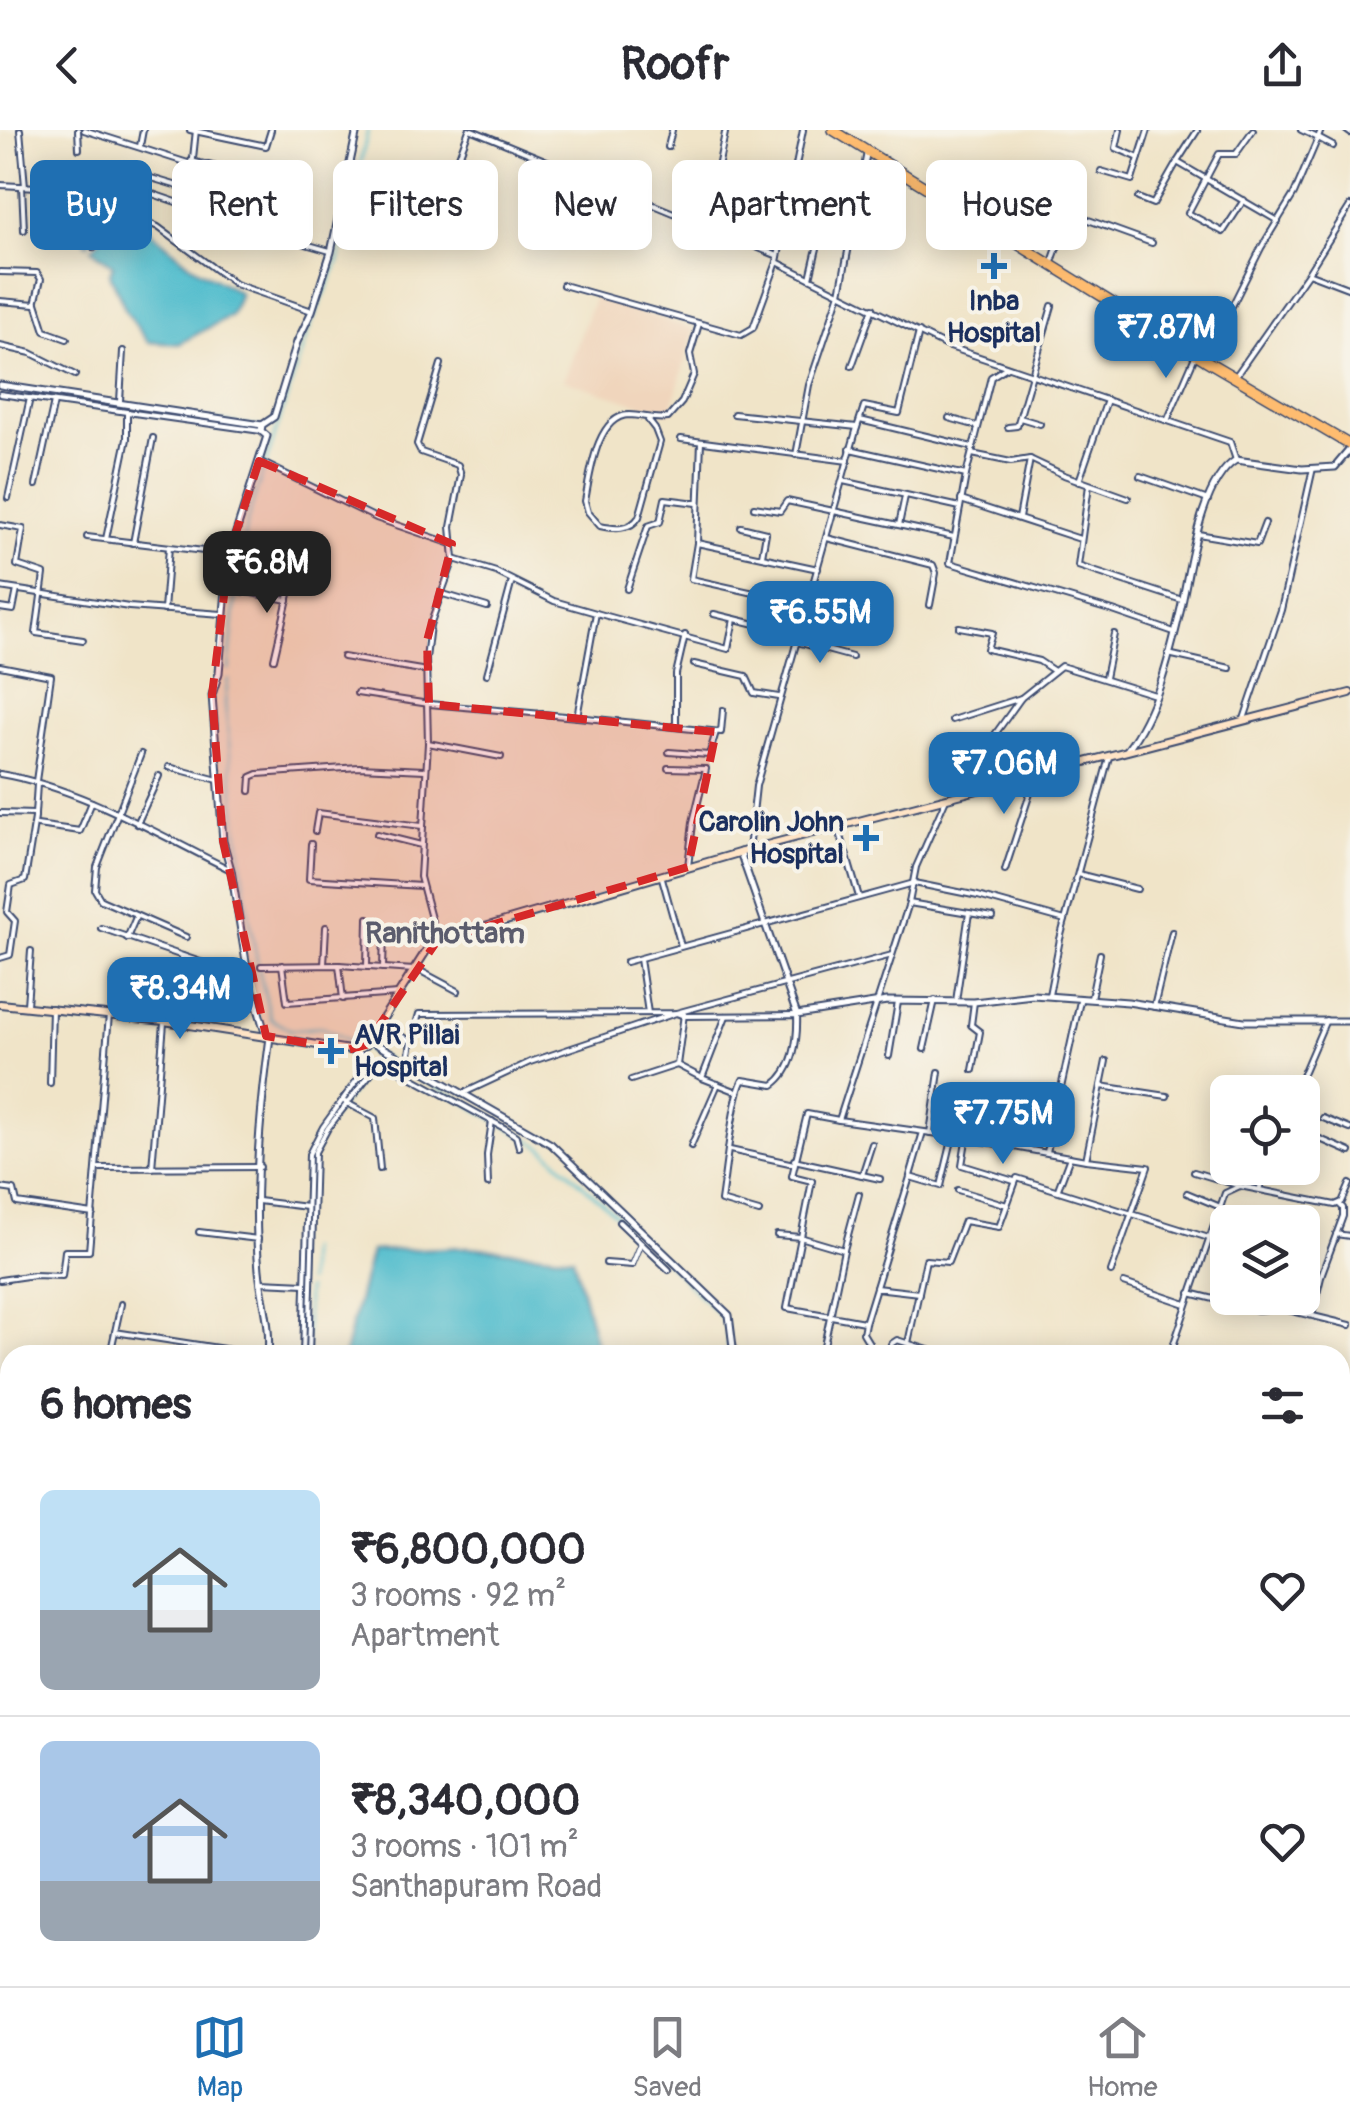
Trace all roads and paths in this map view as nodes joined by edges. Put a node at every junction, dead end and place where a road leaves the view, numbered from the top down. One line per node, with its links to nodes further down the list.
1 (20, 130): 33 (street)
2 (81, 130): 19 (street); 22 (street)
3 (143, 130): 19 (street)
4 (194, 130): 5 (street); 26 (street)
5 (271, 130)
6 (357, 130): 46 (street)
7 (471, 130): 27 (street); 38 (street)
8 (672, 130): 21 (street)
9 (803, 130): 47 (street)
10 (834, 130): 23 (highway)
11 (1120, 130): 24 (street)
12 (1148, 130): 24 (street)
13 (1253, 130): 31 (street)
14 (1300, 130): 18 (street)
15 (1321, 130): 18 (street)
16 (1197, 131): 29 (street)
17 (725, 132): 28 (street)
18 (1318, 138): 20 (street); 39 (street)
19 (140, 146): 25 (street)
20 (1334, 146)
21 (668, 147)
22 (78, 149)
23 (868, 152): 48 (highway); 54 (street)
24 (1139, 158): 30 (street)
25 (185, 160)
26 (191, 160)
27 (458, 160)
28 (719, 160)
29 (1177, 162): 31 (street); 35 (street)
30 (1101, 171)
31 (1206, 178): 36 (street); 36 (street)
32 (0, 185): 33 (street)
33 (23, 186): 34 (street); 41 (street)
34 (30, 186)
35 (1138, 198)
36 (1244, 200): 39 (street)
37 (1350, 206): 50 (street)
38 (672, 213)
39 (1278, 221): 65 (street)
40 (152, 224): 59 (street)
41 (24, 230)
42 (1152, 243): 48 (street)
43 (313, 247): 46 (street)
44 (758, 250): 47 (street)
45 (817, 250): 51 (street)
46 (331, 252): 59 (street)
47 (778, 259): 51 (street); 60 (street)
48 (1051, 265): 65 (highway)
49 (0, 272): 56 (street)
50 (1308, 273): 53 (street); 71 (street)
51 (810, 278): 54 (street)
52 (563, 285): 60 (street)
53 (1350, 289)
54 (840, 293): 58 (street); 82 (street)
55 (0, 300): 56 (street)
56 (36, 303): 62 (street)
57 (1052, 306): 70 (street)
58 (873, 308): 61 (street); 67 (street)
59 (312, 311): 90 (street)
60 (699, 324): 83 (street)
61 (919, 332): 68 (street); 84 (street)
62 (67, 339)
63 (0, 346): 69 (street)
64 (122, 351): 77 (street)
65 (1200, 357): 71 (highway); 85 (street)
66 (441, 364): 131 (street)
67 (852, 366)
68 (1008, 366): 70 (street); 87 (street)
69 (75, 374)
70 (1031, 374): 75 (street); 81 (street)
71 (1235, 378): 94 (highway)
72 (0, 385): 77 (street)
73 (0, 394): 74 (street)
74 (30, 398): 76 (street); 110 (street)
75 (1106, 400): 85 (street); 106 (street)
76 (54, 402): 78 (street); 107 (street)
77 (120, 405): 90 (street)
78 (128, 413): 90 (street); 127 (street)
79 (734, 414): 82 (street)
80 (949, 418): 87 (street)
81 (1020, 418): 86 (street); 89 (street)
82 (802, 419): 88 (street); 97 (street)
83 (648, 420): 83 (street)
84 (860, 420): 88 (street); 96 (street)
85 (1167, 421): 99 (street)
86 (1040, 424)
87 (977, 426): 96 (street)
88 (857, 427): 95 (street)
89 (1008, 427)
90 (261, 428): 100 (street)
91 (154, 438): 129 (street)
92 (681, 440): 93 (street)
93 (701, 442): 97 (street); 114 (street)
94 (1350, 447): 102 (street)
95 (850, 449): 101 (street); 103 (street)
96 (972, 451): 98 (street); 103 (street)
97 (796, 455): 101 (street)
98 (1030, 459): 106 (street); 118 (street)
99 (1236, 460): 102 (street); 113 (street)
100 (259, 461): 131 (street); 133 (street)
101 (848, 462): 105 (street)
102 (1313, 468): 185 (street)
103 (966, 475): 112 (street)
104 (1140, 476): 113 (street)
105 (843, 481): 109 (street); 117 (street)
106 (1078, 481): 108 (street)
107 (36, 485)
108 (1089, 485): 111 (street); 128 (street)
109 (906, 495): 116 (street); 121 (street)
110 (8, 498)
111 (1128, 498)
112 (961, 500): 116 (street); 118 (street)
113 (1208, 500): 123 (street)
114 (697, 503): 130 (street); 143 (street)
115 (754, 507): 117 (street)
116 (960, 507): 125 (street)
117 (834, 512): 121 (street); 126 (street)
118 (1019, 519): 128 (street)
119 (1265, 523): 123 (street)
120 (0, 525): 146 (street)
121 (898, 526): 125 (street)
122 (742, 527): 134 (street)
123 (1198, 534): 148 (street)
124 (87, 536): 127 (street)
125 (954, 537): 136 (street)
126 (827, 538): 137 (street); 138 (street)
127 (106, 539): 129 (street)
128 (1080, 539): 148 (street)
129 (133, 543): 132 (street)
130 (697, 543): 134 (street); 149 (street)
131 (452, 544): 135 (street)
132 (168, 547): 133 (street); 153 (street)
133 (229, 554): 142 (street)
134 (762, 556): 138 (street)
135 (454, 559): 140 (street); 145 (street)
136 (950, 563): 137 (street); 159 (street)
137 (935, 567): 150 (street)
138 (818, 569): 149 (street)
139 (292, 580): 147 (street)
140 (512, 581): 154 (street); 174 (street)
141 (0, 587): 144 (street)
142 (225, 588): 147 (street); 155 (street)
143 (628, 589)
144 (17, 590): 146 (street); 152 (street)
145 (442, 594): 151 (street); 172 (street)
146 (42, 595): 153 (street); 163 (street)
147 (288, 600): 168 (street)
148 (1182, 600): 159 (street)
149 (808, 605): 160 (street)
150 (930, 605)
151 (487, 607)
152 (0, 608)
153 (164, 610): 155 (street)
154 (596, 613): 162 (street); 183 (street)
155 (222, 614): 202 (street)
156 (714, 614): 157 (street)
157 (734, 618): 160 (street); 162 (street)
158 (959, 627): 173 (street)
159 (1174, 632): 165 (street)
160 (799, 634): 164 (street)
161 (1114, 634): 175 (street)
162 (685, 636): 186 (street)
163 (83, 640)
164 (797, 642): 167 (street); 179 (street)
165 (1168, 654): 171 (street); 178 (street)
166 (343, 657): 172 (street)
167 (852, 657)
168 (274, 659)
169 (694, 664): 179 (street)
170 (0, 666): 203 (street)
171 (1230, 668)
172 (427, 671): 181 (street)
173 (1054, 671): 175 (street); 180 (street)
174 (487, 674)
175 (1106, 678): 178 (street)
176 (1350, 693): 185 (main road)
177 (357, 694): 181 (street)
178 (1155, 695): 189 (street)
179 (780, 697): 219 (street)
180 (1021, 698): 184 (street); 204 (street)
181 (429, 704): 183 (street); 188 (street)
182 (723, 710): 187 (street)
183 (576, 717): 186 (street)
184 (952, 720)
185 (1244, 720): 189 (main road)
186 (676, 728): 187 (street)
187 (716, 732): 192 (street)
188 (428, 743): 193 (street); 198 (street)
189 (1127, 750): 194 (main road)
190 (669, 752): 192 (street)
191 (142, 754): 210 (street)
192 (709, 755): 197 (street)
193 (501, 757)
194 (1108, 757): 201 (main road); 223 (street)
195 (170, 767): 202 (street)
196 (668, 768): 197 (street)
197 (706, 769): 220 (street)
198 (424, 770): 205 (street); 213 (street)
199 (0, 774): 203 (street)
200 (160, 776): 211 (street)
201 (1036, 776): 204 (main road); 222 (street)
202 (220, 781): 221 (street)
203 (37, 782): 207 (street); 209 (street)
204 (979, 790): 206 (main road)
205 (250, 791)
206 (947, 798): 214 (main road); 225 (street)
207 (92, 802): 210 (street); 212 (street)
208 (0, 814): 209 (street)
209 (35, 814): 212 (street)
210 (116, 814): 211 (street); 231 (street)
211 (137, 824): 221 (street)
212 (35, 825): 248 (street)
213 (422, 826): 215 (street); 218 (street)
214 (838, 826): 219 (main road); 228 (street)
215 (315, 831)
216 (377, 834): 218 (street)
217 (312, 844): 226 (street)
218 (422, 845): 226 (street)
219 (744, 851): 220 (main road); 235 (street)
220 (688, 867): 224 (main road)
221 (231, 870): 258 (street)
222 (1005, 870)
223 (1078, 874): 227 (street); 234 (street)
224 (660, 875): 242 (main road); 243 (street)
225 (914, 882): 228 (street); 229 (street); 234 (street)
226 (421, 886): 242 (street)
227 (1137, 890)
228 (859, 897): 235 (street)
229 (909, 904): 230 (street); 246 (street)
230 (969, 913): 232 (street); 269 (street)
231 (136, 916): 240 (street); 241 (street)
232 (994, 917)
233 (368, 918): 255 (street)
234 (1065, 920): 263 (street)
235 (765, 922): 243 (street); 259 (street)
236 (326, 927): 252 (street)
237 (100, 928): 241 (street)
238 (1172, 932): 274 (street)
239 (384, 935): 256 (street)
240 (186, 937)
241 (127, 938): 247 (street)
242 (437, 941): 257 (main road)
243 (682, 946): 249 (street)
244 (31, 952): 273 (street)
245 (1100, 954): 265 (street)
246 (892, 955): 259 (street); 272 (street)
247 (182, 956): 258 (street); 260 (street)
248 (0, 958)
249 (640, 958): 250 (street); 276 (street)
250 (626, 962)
251 (282, 965): 252 (street); 254 (street); 266 (street)
252 (324, 965): 253 (street)
253 (339, 965): 255 (street); 266 (street)
254 (262, 966)
255 (367, 967): 256 (street)
256 (383, 968): 257 (street)
257 (414, 969): 261 (street); 262 (main road)
258 (248, 974): 285 (street)
259 (786, 982): 278 (street); 280 (street)
260 (174, 988)
261 (458, 991)
262 (398, 994): 266 (street); 288 (main road)
263 (1049, 996): 264 (street); 270 (street)
264 (1081, 998): 265 (street); 324 (street)
265 (1091, 998): 274 (street)
266 (343, 999)
267 (934, 1000): 268 (street); 269 (street); 289 (street)
268 (898, 1001): 272 (street); 290 (street)
269 (956, 1002): 270 (street)
270 (974, 1002): 296 (street)
271 (0, 1004): 273 (main road)
272 (874, 1004): 280 (street); 314 (street)
273 (27, 1005): 275 (main road)
274 (1154, 1006): 282 (street)
275 (52, 1008): 279 (main road); 302 (street)
276 (648, 1013): 277 (street); 287 (street)
277 (676, 1013): 278 (street); 308 (street)
278 (685, 1013): 281 (street); 294 (street)
279 (109, 1015): 283 (main road); 329 (street)
280 (797, 1015): 281 (street); 306 (street)
281 (726, 1016): 300 (street)
282 (1326, 1020): 284 (street); 298 (street)
283 (164, 1021): 285 (main road); 330 (street)
284 (1350, 1021)
285 (268, 1036): 288 (main road); 331 (street)
286 (403, 1038): 287 (street)
287 (410, 1040): 293 (street)
288 (363, 1046): 293 (street); 311 (street)
289 (924, 1048)
290 (889, 1056)
291 (1106, 1061): 304 (street)
292 (378, 1064): 311 (street)
293 (411, 1065): 299 (street); 305 (street)
294 (677, 1065): 300 (street); 301 (street)
295 (396, 1069): 299 (street)
296 (972, 1070)
297 (939, 1072): 316 (street)
298 (1302, 1075)
299 (408, 1076): 309 (street)
300 (702, 1078): 303 (street)
301 (631, 1080)
302 (50, 1082)
303 (718, 1084): 306 (street); 321 (street)
304 (1101, 1086): 310 (street); 327 (street)
305 (452, 1088): 308 (street); 309 (street)
306 (737, 1092): 323 (street)
307 (974, 1092): 318 (street)
308 (463, 1094): 363 (street)
309 (447, 1096): 313 (street)
310 (1166, 1096)
311 (345, 1101): 332 (street); 352 (street); 376 (street)
312 (1323, 1118): 315 (street)
313 (492, 1120): 322 (street); 338 (street)
314 (838, 1120): 316 (street); 328 (street)
315 (1350, 1129)
316 (927, 1133): 317 (street); 335 (street)
317 (953, 1136): 318 (street); 335 (street)
318 (966, 1138): 324 (street); 337 (street)
319 (1320, 1139): 325 (street)
320 (872, 1144): 334 (street)
321 (690, 1146)
322 (519, 1147)
323 (730, 1150): 328 (street); 354 (street)
324 (1047, 1152): 326 (street)
325 (1350, 1152)
326 (1070, 1157): 327 (street); 343 (street)
327 (1086, 1160): 355 (street)
328 (794, 1162): 334 (street); 364 (street)
329 (98, 1168): 330 (street); 356 (street)
330 (152, 1168): 331 (street)
331 (260, 1168): 348 (street)
332 (380, 1168)
333 (1194, 1172): 341 (street)
334 (862, 1175): 336 (street)
335 (910, 1177): 377 (street)
336 (880, 1179)
337 (1014, 1181): 343 (street); 353 (street)
338 (488, 1184)
339 (1350, 1184): 349 (street)
340 (1260, 1185): 344 (street)
341 (1240, 1186): 344 (street); 351 (street)
342 (0, 1188): 356 (street)
343 (1058, 1189): 355 (street)
344 (1259, 1189): 349 (street)
345 (958, 1190): 353 (street)
346 (1187, 1193): 350 (street)
347 (859, 1194): 369 (street)
348 (258, 1201): 352 (street); 365 (street)
349 (1339, 1204): 360 (street)
350 (1216, 1205)
351 (1218, 1205)
352 (307, 1206): 376 (street)
353 (1007, 1206): 379 (street)
354 (759, 1212)
355 (1132, 1213): 366 (street); 372 (street)
356 (93, 1214): 373 (street)
357 (619, 1222): 368 (street)
358 (1210, 1230): 366 (street)
359 (199, 1232): 365 (street)
360 (1336, 1234): 362 (street); 378 (street)
361 (777, 1236): 364 (street)
362 (1350, 1236)
363 (652, 1237): 368 (street); 394 (street)
364 (800, 1237): 369 (street); 385 (street)
365 (258, 1239): 374 (street)
366 (1207, 1239): 367 (street); 380 (street)
367 (1210, 1240)
368 (642, 1244): 370 (street); 371 (street)
369 (844, 1250): 385 (street)
370 (606, 1263)
371 (669, 1270)
372 (1111, 1272)
373 (0, 1280)
374 (262, 1282): 376 (street); 392 (street)
375 (1124, 1283): 383 (street)
376 (307, 1285): 393 (street)
377 (876, 1288): 379 (street); 386 (street)
378 (1320, 1288)
379 (919, 1292): 389 (street)
380 (1190, 1293): 381 (street); 383 (street)
381 (1210, 1298)
382 (121, 1304): 388 (street)
383 (1186, 1304): 399 (street)
384 (1312, 1315): 387 (street)
385 (829, 1316): 386 (street); 395 (street)
386 (865, 1322): 396 (street)
387 (1350, 1325)
388 (115, 1332): 390 (street); 391 (street)
389 (908, 1343): 397 (street); 398 (street)
390 (112, 1345)
391 (200, 1345)
392 (267, 1345)
393 (306, 1345)
394 (733, 1345)
395 (824, 1345)
396 (870, 1345)
397 (892, 1345)
398 (914, 1345)
399 (1173, 1345)

